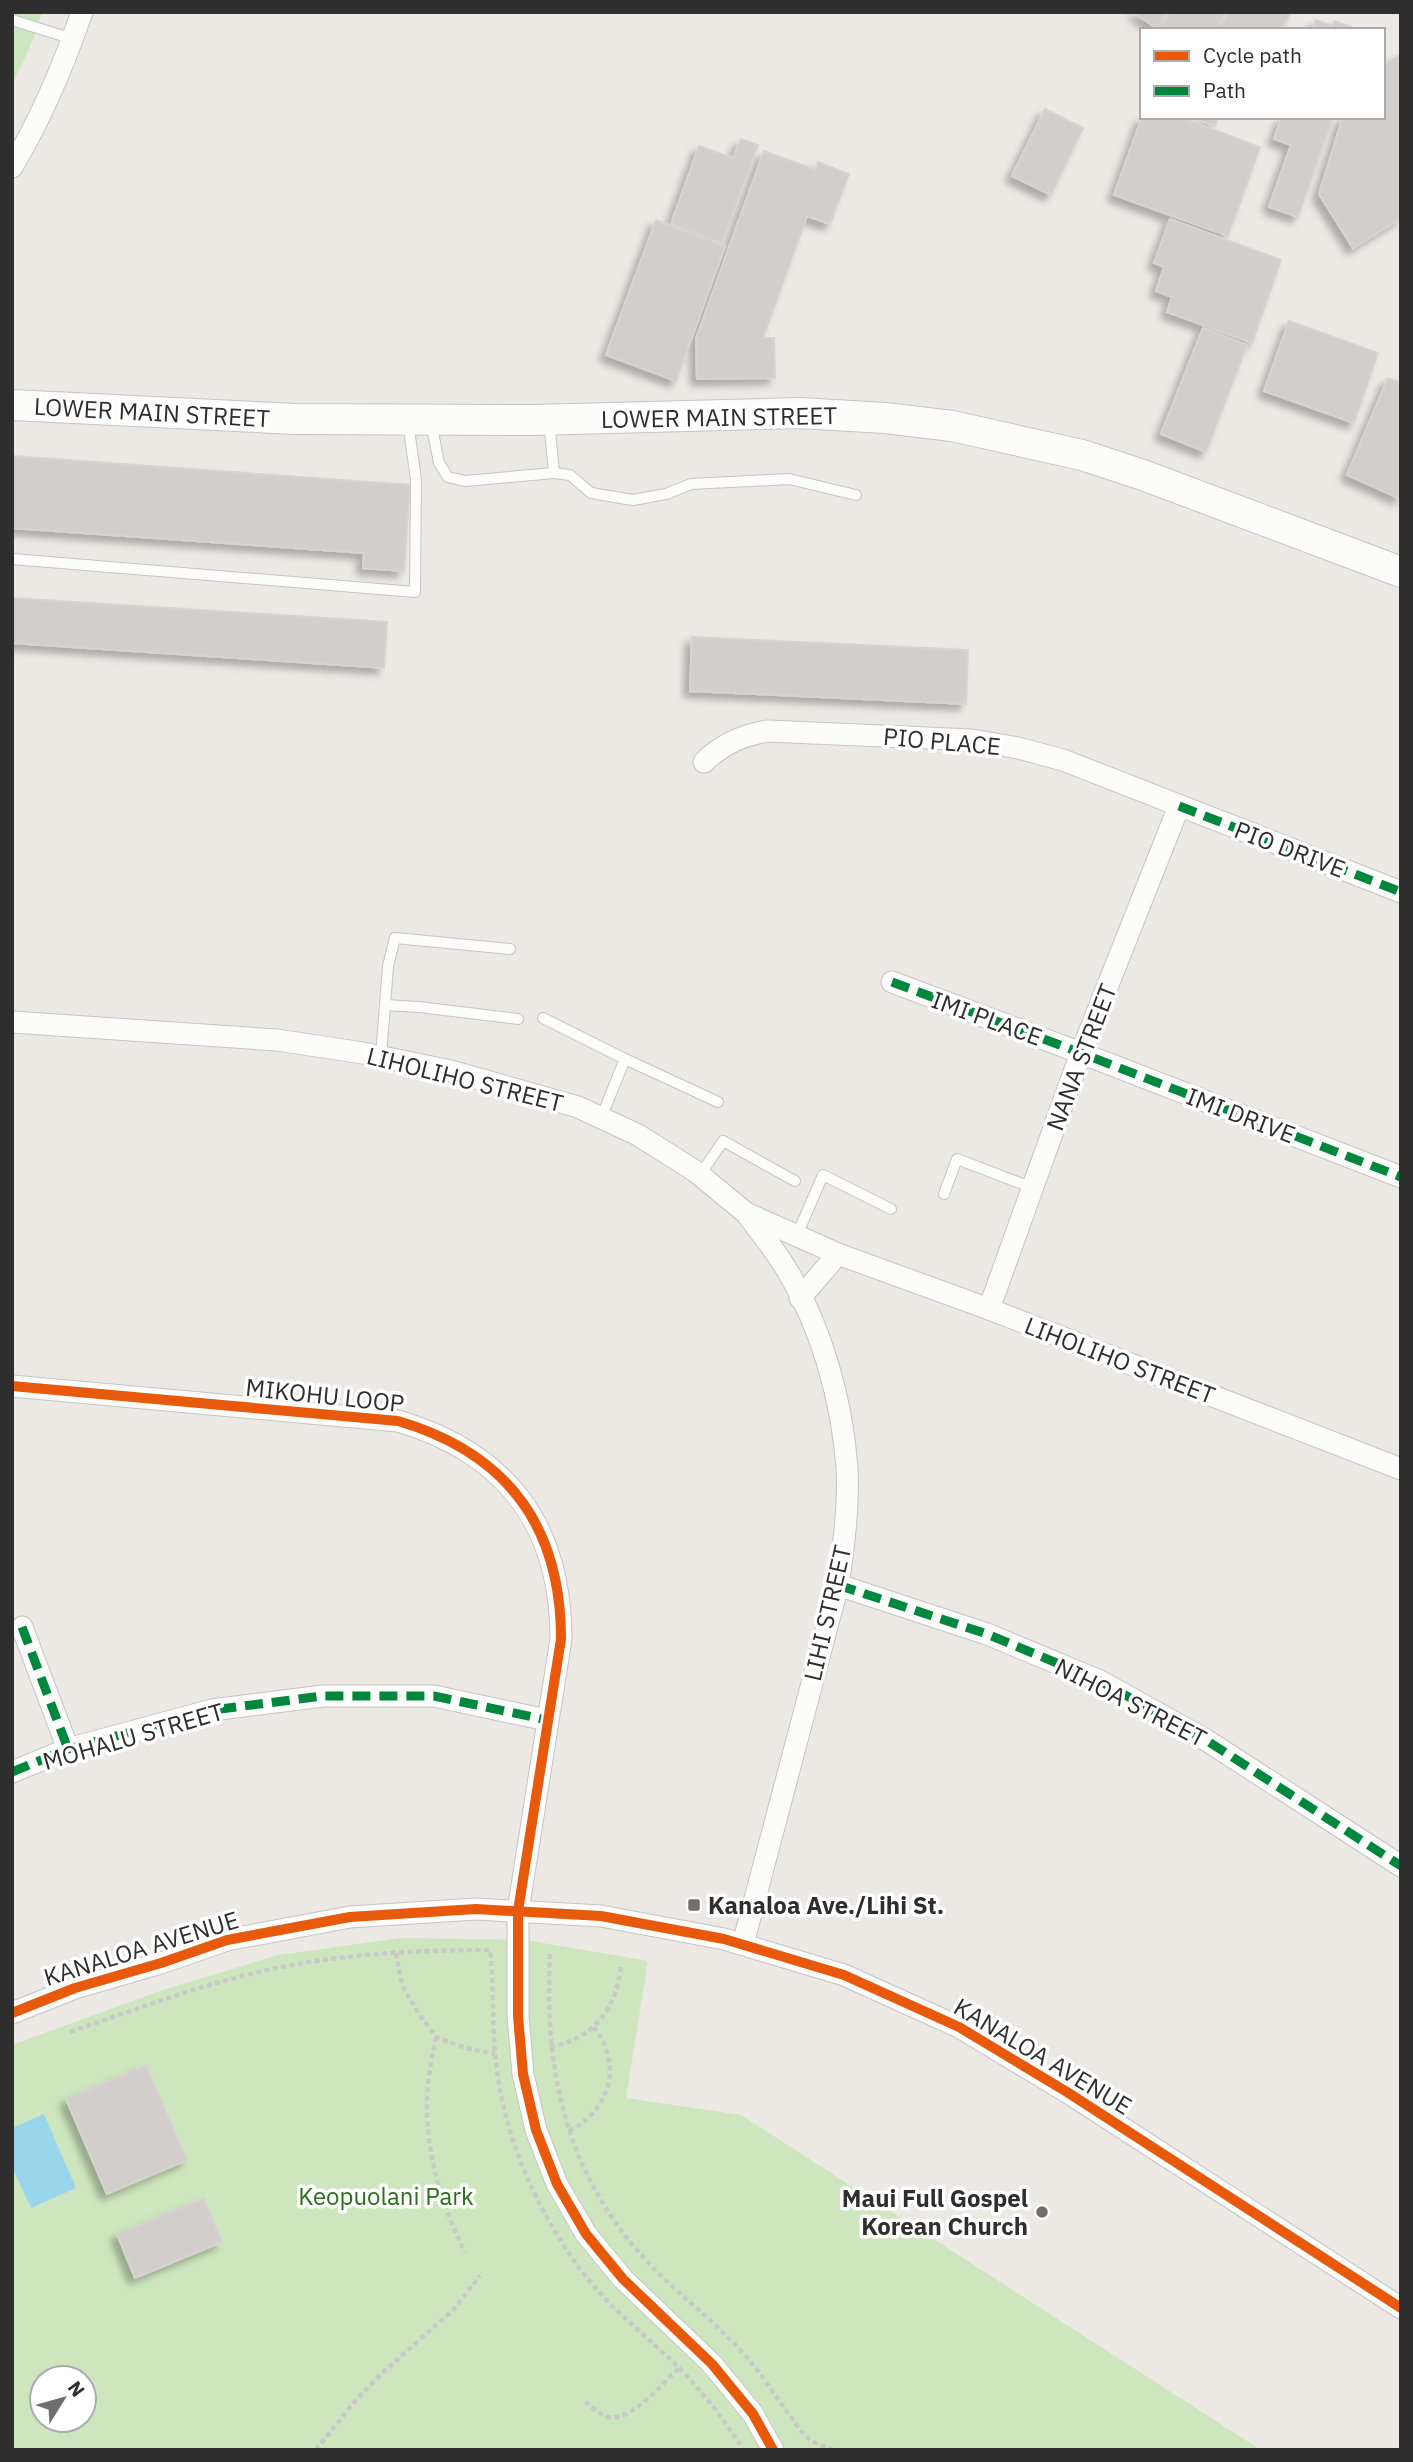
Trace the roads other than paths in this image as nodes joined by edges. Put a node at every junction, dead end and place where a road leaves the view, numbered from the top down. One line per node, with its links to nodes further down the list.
1 (82, 12): 3 (street)
2 (12, 20): 3 (lane)
3 (73, 39): 4 (street)
4 (12, 167)
5 (12, 405): 7 (street, LOWER MAIN STREET)
6 (549, 419): 7 (street, LOWER MAIN STREET); 8 (lane); 11 (street, LOWER MAIN STREET)
7 (419, 420): 8 (lane); 10 (lane)
8 (554, 473): 9 (lane)
9 (856, 495)
10 (12, 559)
11 (1401, 572)
12 (704, 762): 13 (street, PIO PLACE)
13 (1179, 806): 14 (street, PIO DRIVE); 21 (street, NANA STREET)
14 (1401, 892)
15 (510, 948): 17 (lane)
16 (892, 982): 21 (street, IMI PLACE)
17 (385, 1005): 19 (lane); 22 (lane)
18 (543, 1018): 23 (lane)
19 (518, 1019)
20 (12, 1022): 22 (street, LIHOLIHO STREET)
21 (1081, 1053): 27 (street, IMI DRIVE); 29 (street, NANA STREET)
22 (381, 1056): 25 (street, LIHOLIHO STREET)
23 (625, 1059): 24 (lane); 25 (lane)
24 (718, 1102)
25 (601, 1118): 26 (street, LIHOLIHO STREET)
26 (700, 1175): 28 (lane); 32 (street, LIHOLIHO STREET)
27 (1401, 1177)
28 (795, 1181)
29 (1033, 1188): 30 (lane); 36 (street, NANA STREET)
30 (944, 1194)
31 (891, 1209): 33 (lane)
32 (746, 1213): 33 (street, LIHOLIHO STREET); 35 (street, LIHI STREET)
33 (797, 1236): 34 (street, LIHOLIHO STREET)
34 (838, 1254): 35 (street); 36 (street, LIHOLIHO STREET)
35 (800, 1298): 39 (street, LIHI STREET)
36 (989, 1309): 38 (street, LIHOLIHO STREET)
37 (12, 1386): 41 (street, MIKOHU LOOP)
38 (1401, 1469)
39 (838, 1585): 44 (street, NIHOA STREET); 46 (street, LIHI STREET)
40 (22, 1626): 42 (street)
41 (547, 1720): 42 (street, MOHALU STREET); 45 (street, MIKOHU LOOP)
42 (68, 1749): 43 (street, MOHALU STREET)
43 (12, 1772)
44 (1401, 1866)
45 (518, 1912): 46 (street, KANALOA AVENUE); 47 (street, KANALOA AVENUE); 49 (street, MIKOHU LOOP)
46 (743, 1944): 48 (street, KANALOA AVENUE)
47 (12, 2014)
48 (1401, 2308)
49 (773, 2450)

